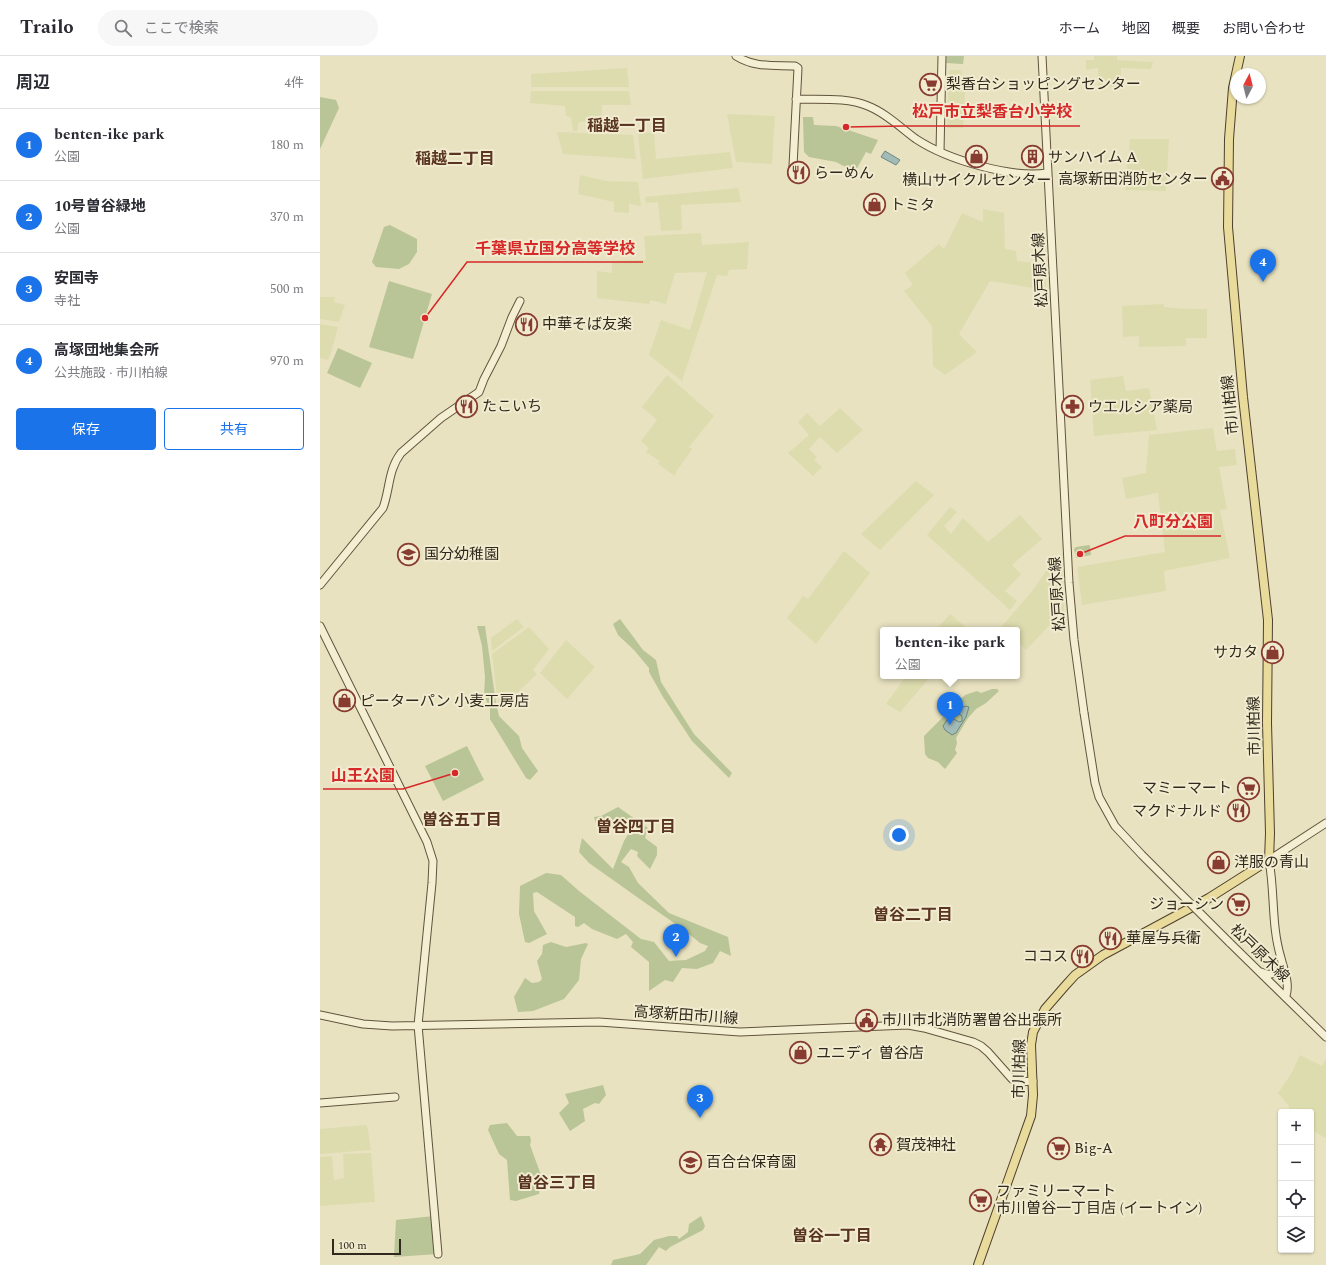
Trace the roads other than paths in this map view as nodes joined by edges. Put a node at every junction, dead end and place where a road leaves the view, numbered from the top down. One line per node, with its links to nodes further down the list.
1 (736, 56): 5 (street)
2 (942, 56): 6 (street)
3 (1042, 56): 8 (street, 松戸原木線)
4 (1240, 56): 13 (main road, 市川柏線)
5 (796, 99): 6 (street); 7 (street)
6 (940, 152): 8 (street)
7 (793, 166)
8 (1047, 173): 15 (street, 松戸原木線, bridge)
9 (520, 301): 10 (street)
10 (320, 585)
11 (320, 626): 18 (street)
12 (1326, 823): 13 (street)
13 (1269, 860): 14 (street); 20 (main road, 市川柏線)
14 (1283, 965): 15 (street); 16 (street)
15 (1256, 969): 16 (street, 松戸原木線)
16 (1286, 996): 19 (street, 松戸原木線)
17 (320, 1015): 18 (street, 高塚新田市川線)
18 (418, 1025): 20 (street, 高塚新田市川線); 23 (street)
19 (1326, 1037)
20 (1033, 1081): 24 (main road, 市川柏線)
21 (395, 1096): 22 (street)
22 (320, 1103)
23 (438, 1254)
24 (978, 1265)

